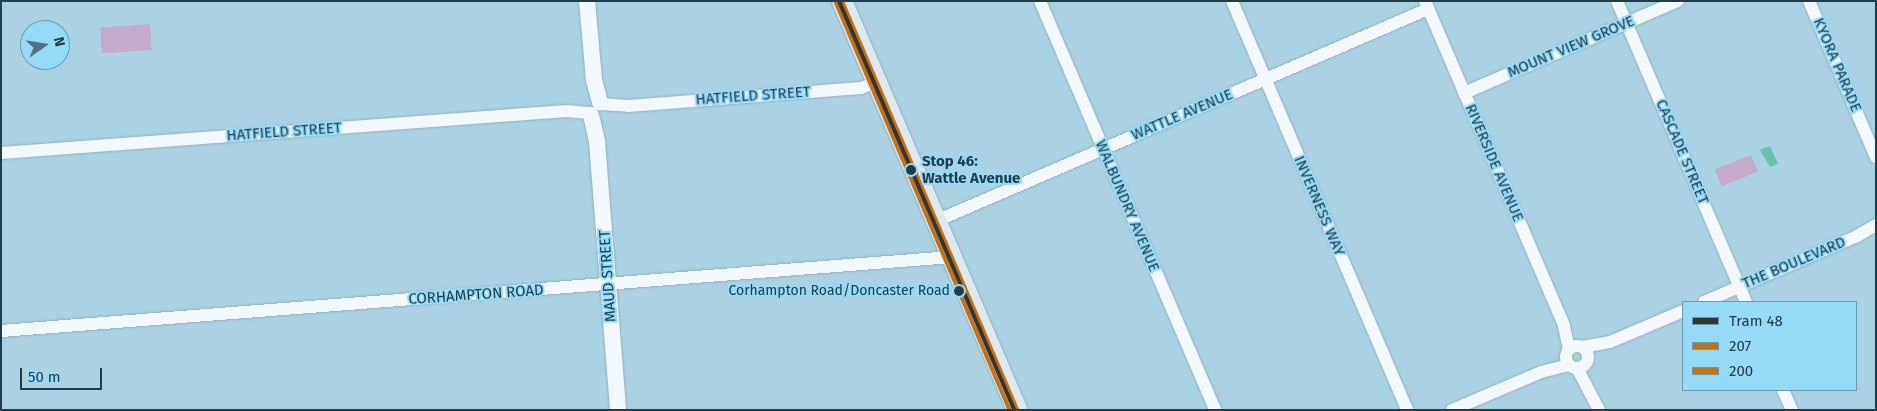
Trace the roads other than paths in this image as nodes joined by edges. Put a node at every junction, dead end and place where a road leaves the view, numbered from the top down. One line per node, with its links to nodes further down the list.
1 (587, 1): 13 (street, MAUD STREET)
2 (842, 1): 11 (main road)
3 (1040, 1): 14 (street, WALBUNDRY AVENUE)
4 (1232, 1): 10 (street, INVERNESS WAY)
5 (1617, 1): 9 (street, CASCADE STREET)
6 (1678, 1): 9 (street, MOUNT VIEW GROVE)
7 (1809, 1): 16 (street, KYORA PARADE)
8 (1426, 5): 10 (street, WATTLE AVENUE); 12 (street, RIVERSIDE AVENUE)
9 (1627, 24): 12 (street, MOUNT VIEW GROVE); 23 (street, CASCADE STREET)
10 (1265, 79): 14 (street, WATTLE AVENUE); 33 (street, INVERNESS WAY)
11 (877, 82): 13 (street, HATFIELD STREET); 17 (main road)
12 (1464, 93): 28 (street, RIVERSIDE AVENUE)
13 (595, 109): 15 (street, HATFIELD STREET); 22 (street, MAUD STREET)
14 (1103, 148): 17 (street, WATTLE AVENUE); 32 (street, WALBUNDRY AVENUE)
15 (1, 153)
16 (1876, 157)
17 (936, 221): 21 (main road)
18 (1876, 226): 20 (street, THE BOULEVARD)
19 (1876, 231): 20 (street, THE BOULEVARD)
20 (1857, 236): 23 (street, THE BOULEVARD)
21 (951, 256): 22 (street, CORHAMPTON ROAD); 31 (main road)
22 (608, 285): 27 (street, CORHAMPTON ROAD); 30 (street, MAUD STREET)
23 (1739, 287): 24 (street, THE BOULEVARD); 25 (street, CASCADE STREET)
24 (1706, 301)
25 (1746, 301)
26 (1682, 311): 28 (street)
27 (1, 331)
28 (1577, 357): 34 (street); 35 (street, RIVERSIDE AVENUE)
29 (1783, 391): 36 (street)
30 (618, 410)
31 (1017, 410)
32 (1215, 410)
33 (1407, 410)
34 (1452, 410)
35 (1599, 410)
36 (1792, 410)

